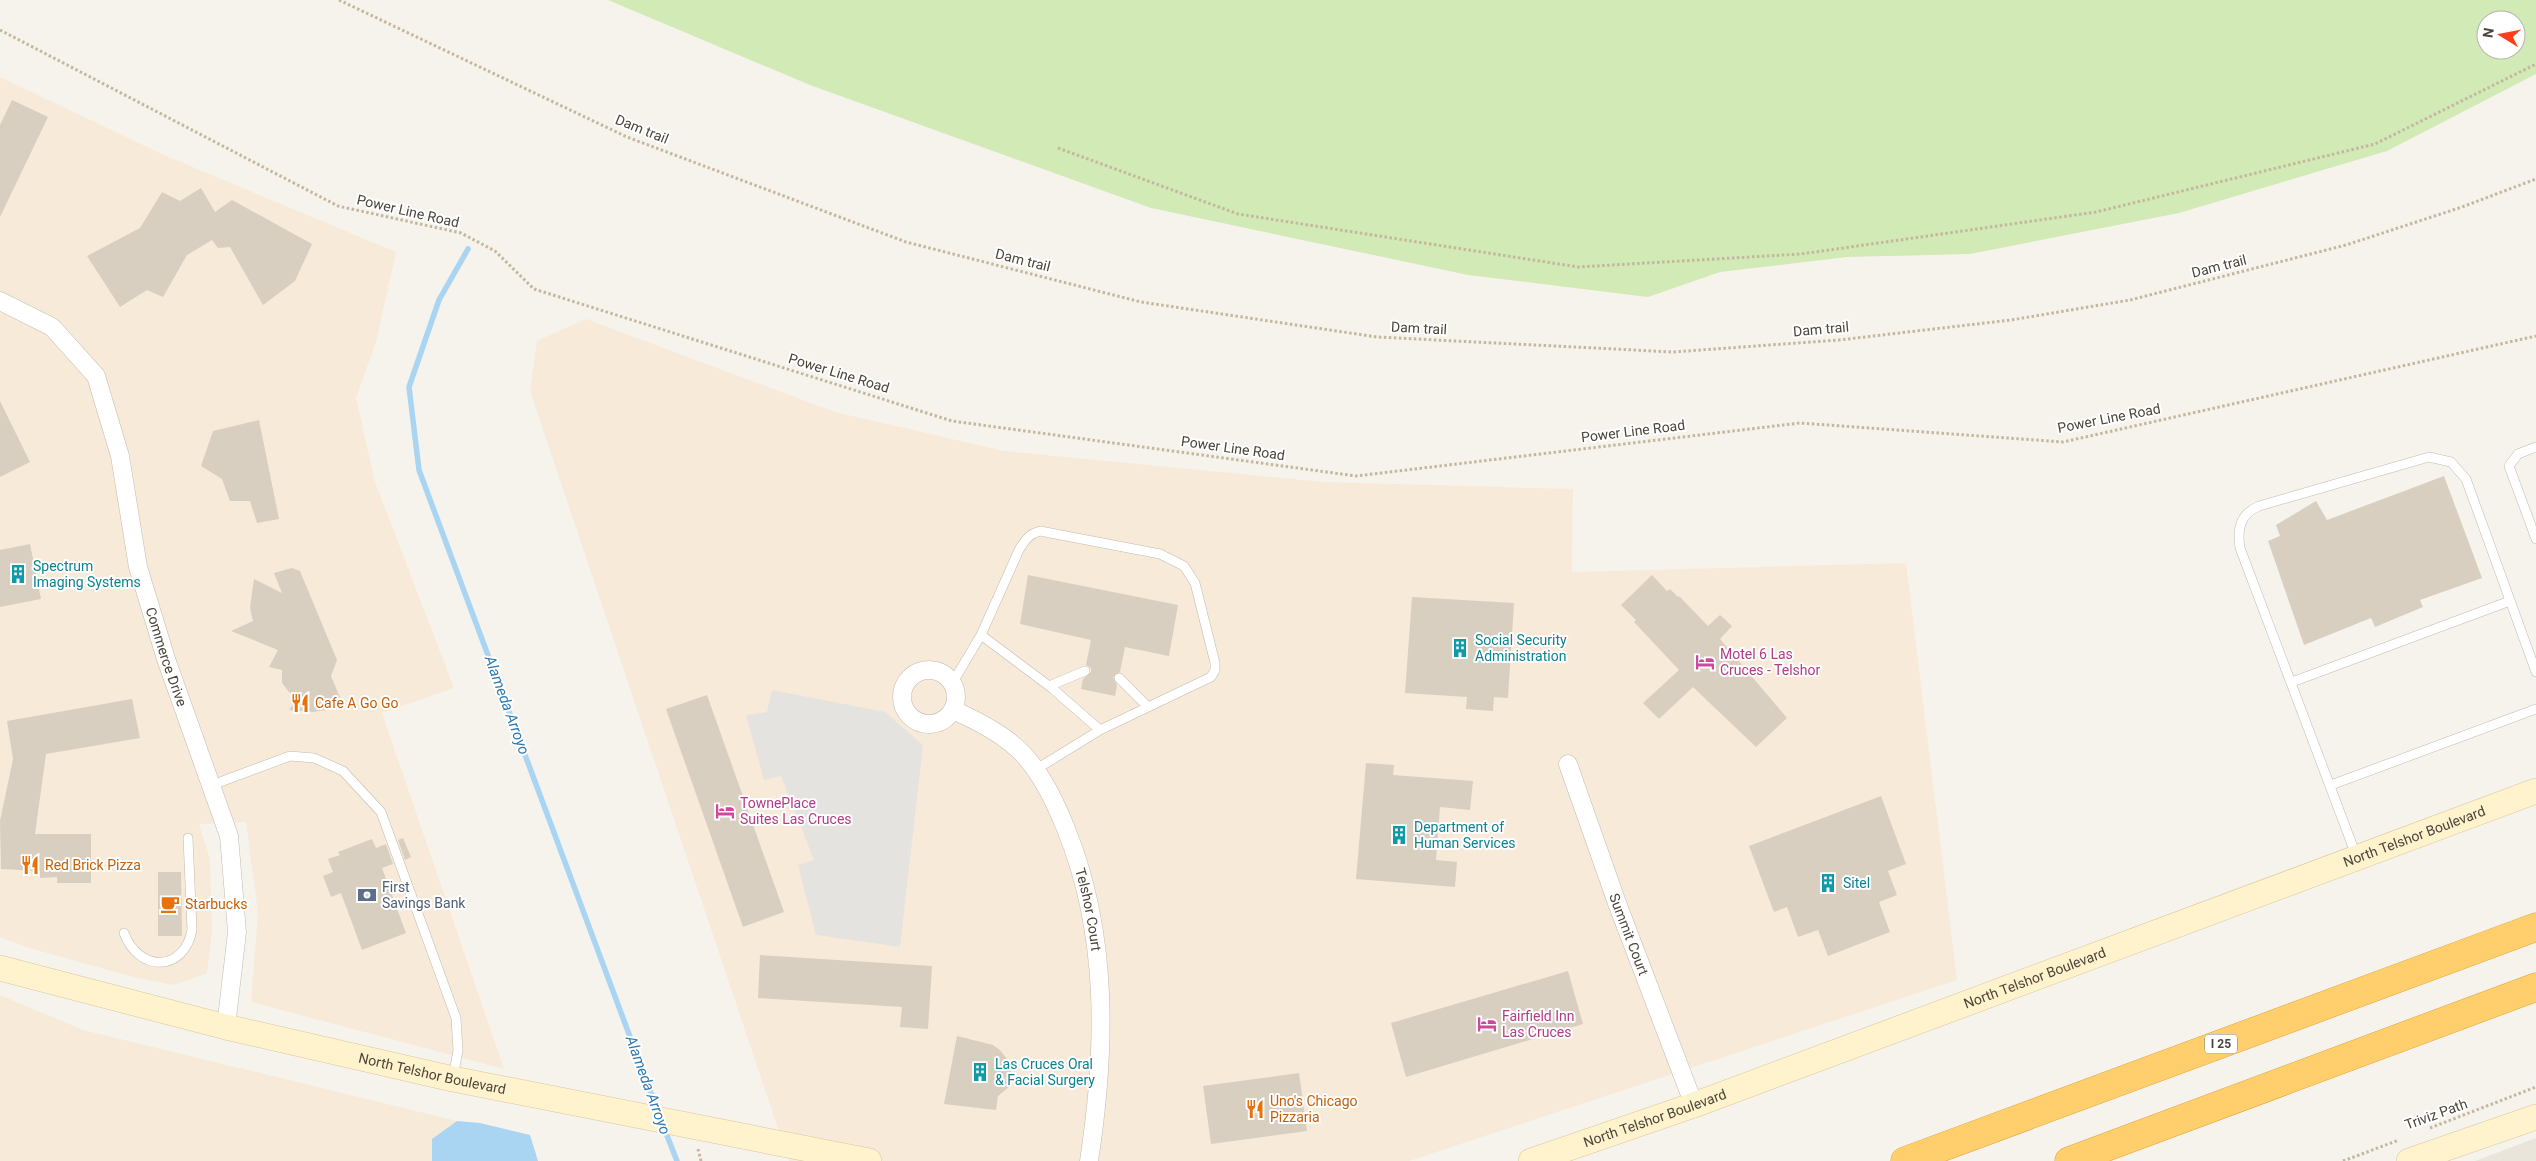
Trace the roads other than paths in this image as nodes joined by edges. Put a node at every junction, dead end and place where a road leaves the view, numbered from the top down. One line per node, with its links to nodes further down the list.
1 (0, 301): 18 (street, Commerce Drive)
2 (2536, 447): 3 (lane)
3 (2536, 539)
4 (2510, 601): 7 (lane); 10 (lane); 10 (lane)
5 (981, 635): 9 (lane); 11 (lane); 12 (lane)
6 (1085, 671): 11 (lane)
7 (2536, 672)
8 (1119, 678): 12 (lane)
9 (953, 682): 14 (street); 14 (street)
10 (2292, 682): 19 (lane)
11 (1049, 686): 15 (lane)
12 (1148, 707): 15 (lane)
13 (2536, 709): 19 (lane)
14 (953, 710): 17 (street, Telshor Court)
15 (1100, 730): 17 (lane)
16 (1568, 764): 29 (street, Summit Court)
17 (1034, 770): 33 (street, Telshor Court)
18 (212, 785): 27 (street, Commerce Drive); 28 (lane)
19 (2331, 785): 22 (lane)
20 (2536, 791): 22 (main road, North Telshor Boulevard)
21 (188, 838): 24 (lane)
22 (2357, 858): 29 (main road, North Telshor Boulevard)
23 (2536, 927): 35 (highway, I 25)
24 (124, 933)
25 (0, 968): 27 (main road, North Telshor Boulevard)
26 (2536, 987): 36 (highway)
27 (226, 1028): 28 (main road, North Telshor Boulevard)
28 (453, 1079): 32 (main road, North Telshor Boulevard)
29 (1694, 1105): 34 (main road, North Telshor Boulevard)
30 (2536, 1117): 31 (main road)
31 (2408, 1149)
32 (870, 1161)
33 (1089, 1161)
34 (1532, 1161)
35 (1905, 1161)
36 (2069, 1161)

